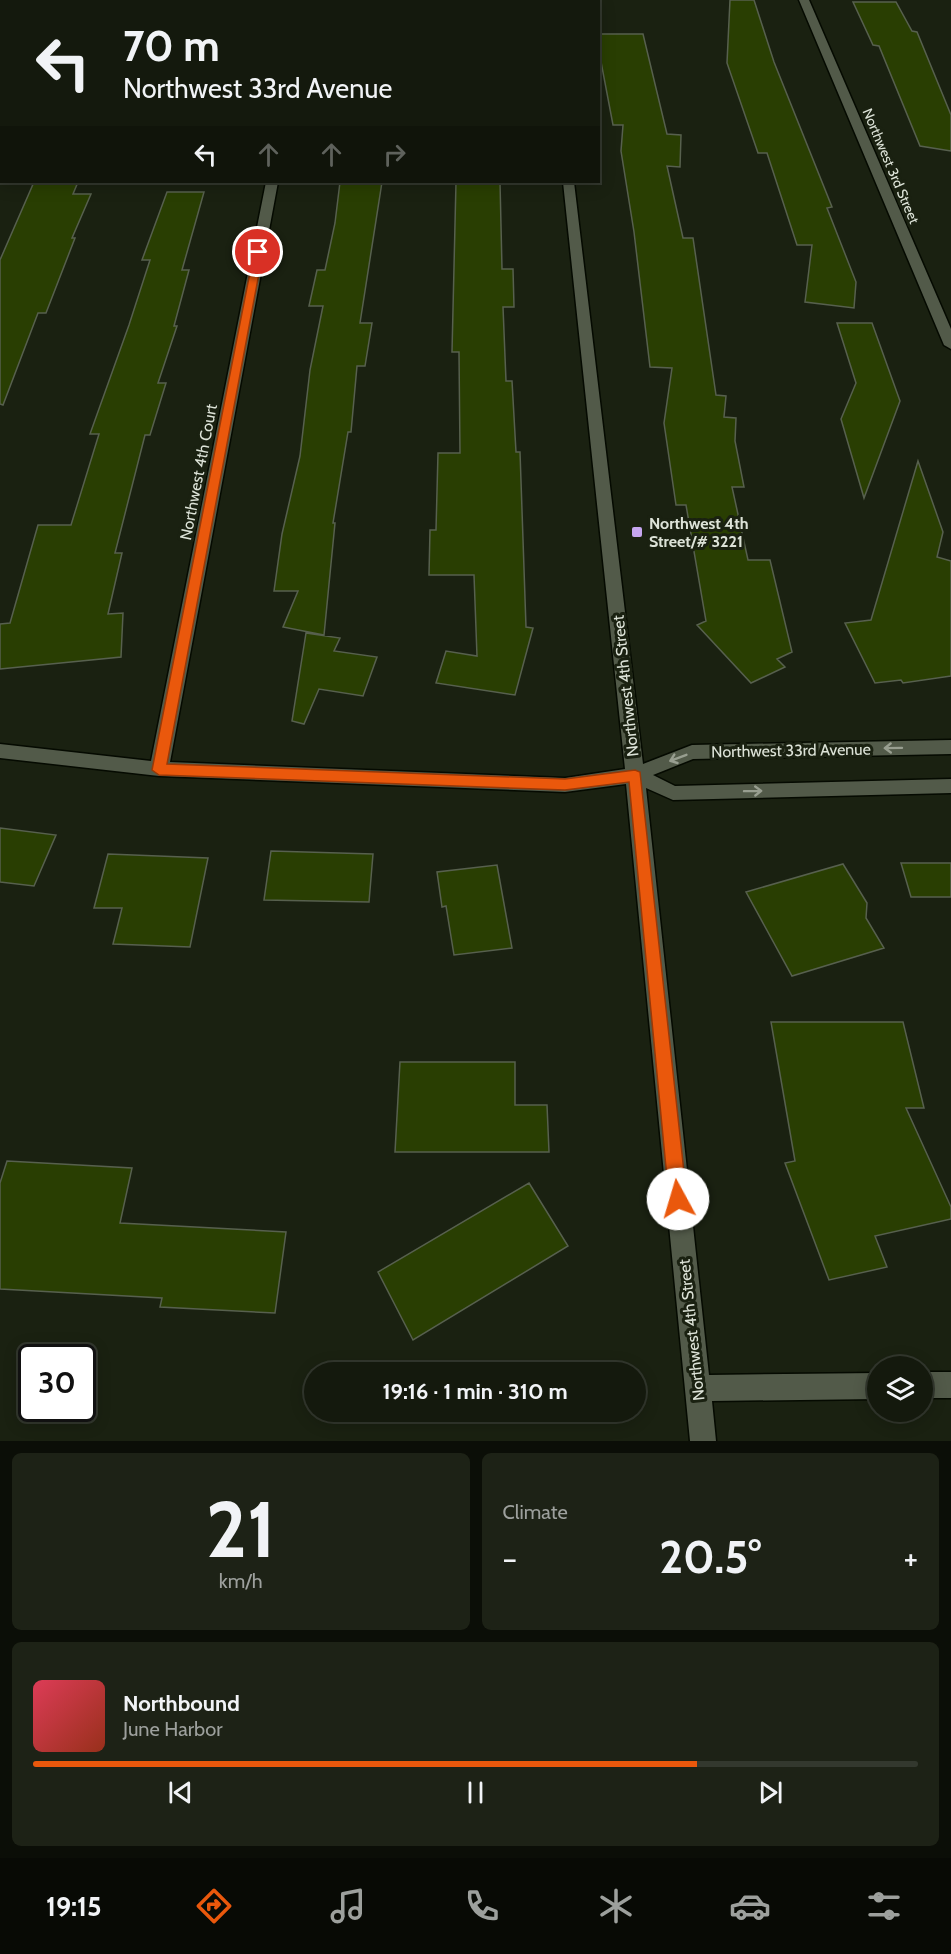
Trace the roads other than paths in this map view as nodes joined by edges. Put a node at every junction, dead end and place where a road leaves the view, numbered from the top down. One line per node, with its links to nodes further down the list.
1 (804, 0): 4 (street, Northwest 3rd Street)
2 (272, 183): 7 (street, Northwest 4th Court)
3 (568, 183): 8 (street, Northwest 4th Street)
4 (951, 345)
5 (951, 747): 8 (street, Northwest 33rd Avenue, one-way to 8)
6 (0, 751): 7 (street, Northwest 33rd Avenue)
7 (159, 770): 8 (street, Northwest 33rd Avenue)
8 (635, 776): 9 (street, one-way to 9); 13 (street, Northwest 4th Street)
9 (951, 786)
10 (933, 1385): 11 (street)
11 (951, 1385)
12 (867, 1386): 13 (street)
13 (697, 1389): 14 (street, Northwest 4th Street)
14 (703, 1441)

